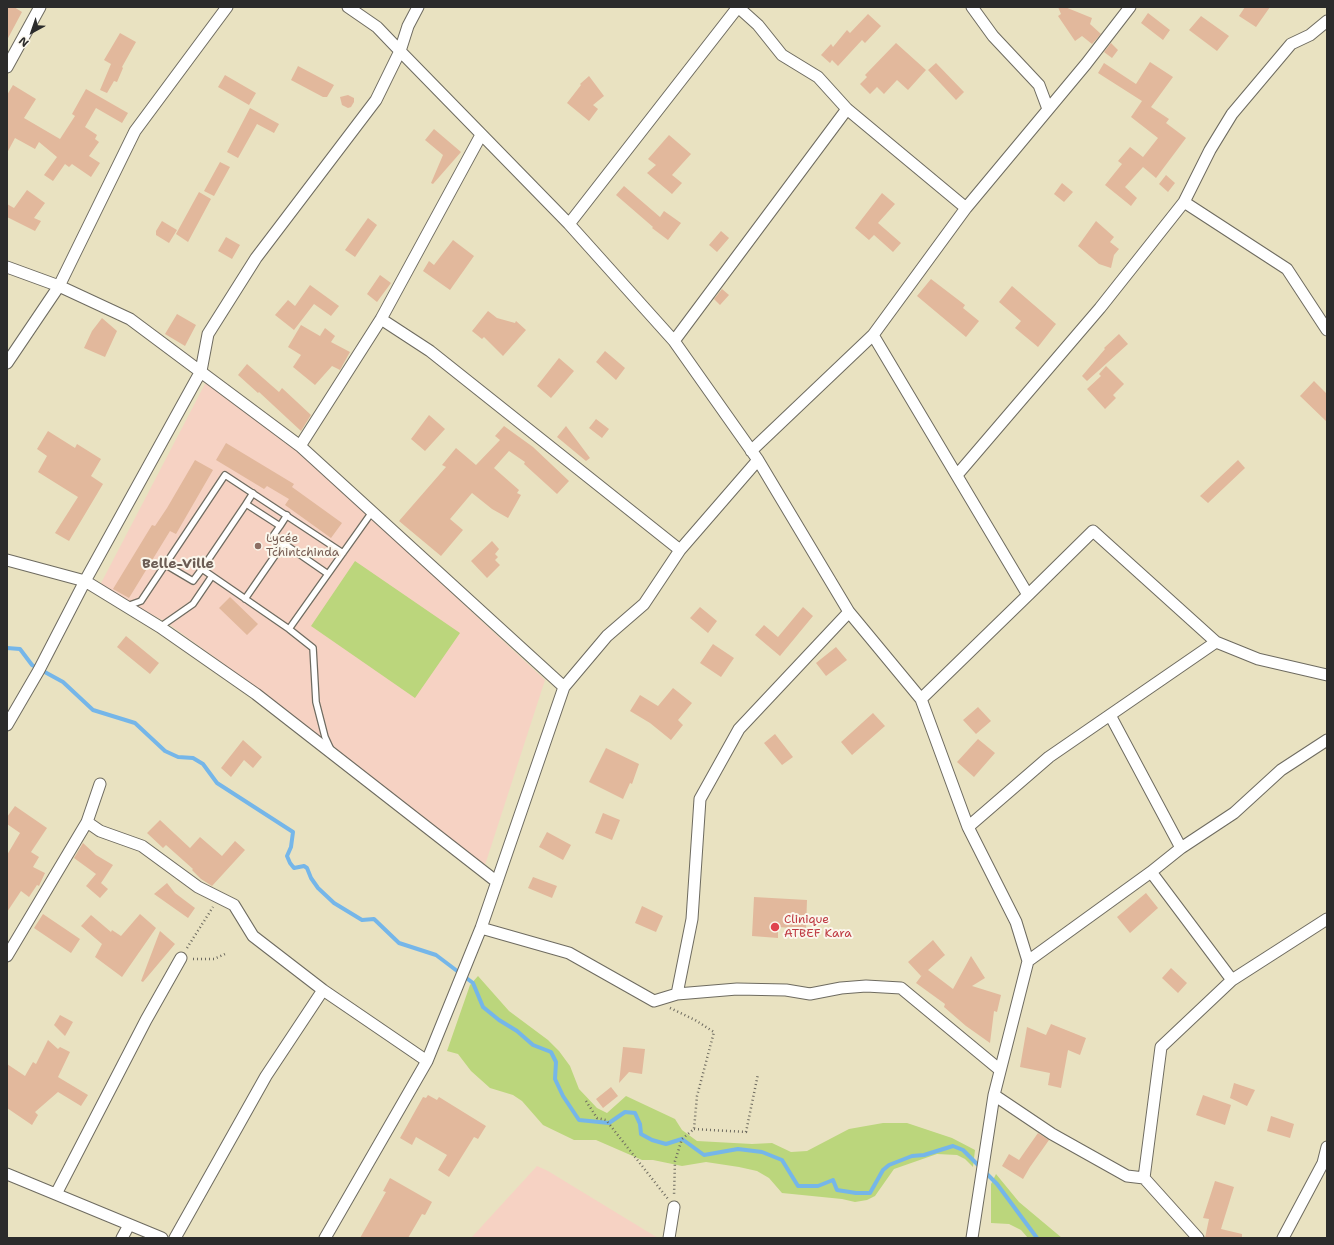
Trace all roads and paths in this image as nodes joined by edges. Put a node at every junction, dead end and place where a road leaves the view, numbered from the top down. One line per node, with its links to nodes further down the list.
1 (40, 7): 10 (street)
2 (227, 7): 18 (street)
3 (348, 7): 9 (street)
4 (418, 7): 9 (street)
5 (738, 7): 11 (street); 16 (street)
6 (972, 7): 12 (street)
7 (1130, 7): 12 (street)
8 (1327, 21): 14 (street)
9 (400, 51): 13 (street); 24 (street)
10 (7, 67)
11 (847, 109): 15 (street); 22 (street)
12 (1048, 109): 15 (street)
13 (481, 135): 16 (street); 19 (street)
14 (1184, 202): 20 (street); 27 (street)
15 (966, 208): 21 (street)
16 (569, 224): 22 (street)
17 (7, 267): 18 (street)
18 (59, 286): 23 (street); 24 (street)
19 (381, 318): 25 (street); 34 (street)
20 (1327, 330)
21 (873, 335): 26 (street); 27 (street)
22 (674, 341): 26 (street)
23 (7, 363)
24 (201, 372): 25 (street); 41 (street)
25 (300, 446): 30 (street)
26 (754, 455): 34 (street); 45 (street)
27 (957, 475): 42 (street)
28 (253, 493): 29 (lane); 31 (lane); 37 (lane)
29 (246, 504): 32 (lane); 38 (lane)
30 (372, 512): 35 (lane); 50 (street)
31 (287, 515): 32 (lane); 35 (lane)
32 (280, 526): 33 (lane)
33 (284, 544): 39 (lane); 43 (lane)
34 (680, 550): 50 (street)
35 (343, 553): 39 (lane)
36 (7, 560): 41 (street)
37 (166, 565): 38 (lane); 44 (lane)
38 (202, 569): 40 (lane)
39 (328, 574): 47 (lane)
40 (212, 576): 43 (lane); 46 (lane)
41 (85, 582): 44 (street); 53 (street)
42 (1028, 595): 48 (street); 51 (street)
43 (245, 598): 47 (lane)
44 (127, 606): 46 (street)
45 (849, 612): 51 (street); 71 (street)
46 (160, 627): 55 (street)
47 (290, 629): 55 (lane)
48 (1216, 642): 49 (street); 52 (street)
49 (1327, 675)
50 (564, 687): 61 (street)
51 (921, 699): 58 (street)
52 (1110, 715): 58 (street); 59 (street)
53 (7, 725)
54 (1327, 740): 59 (street)
55 (334, 756): 61 (street)
56 (100, 784): 57 (street)
57 (87, 822): 62 (street); 66 (street)
58 (968, 827): 68 (street)
59 (1181, 848): 60 (street)
60 (1152, 872): 68 (street); 69 (street)
61 (497, 882): 64 (street)
62 (221, 898): 67 (path); 70 (street)
63 (1327, 919): 69 (street)
64 (481, 928): 72 (street); 73 (street)
65 (225, 954): 67 (path)
66 (7, 956)
67 (181, 958): 82 (street)
68 (1028, 961): 74 (street)
69 (1232, 980): 81 (street)
70 (323, 990): 73 (street); 87 (street)
71 (677, 994): 72 (street); 74 (street)
72 (654, 1001): 78 (path)
73 (427, 1062): 88 (street)
74 (1000, 1070): 76 (street)
75 (758, 1074): 78 (path)
76 (994, 1095): 81 (street); 90 (street)
77 (586, 1101): 83 (path)
78 (694, 1129): 83 (path)
79 (1327, 1147): 92 (street)
80 (7, 1174): 82 (street)
81 (1144, 1178): 91 (street)
82 (56, 1194): 84 (street)
83 (674, 1207): 89 (street)
84 (129, 1225): 85 (street); 86 (street)
85 (122, 1238)
86 (162, 1238)
87 (175, 1238)
88 (325, 1238)
89 (669, 1238)
90 (972, 1238)
91 (1198, 1238)
92 (1283, 1238)

